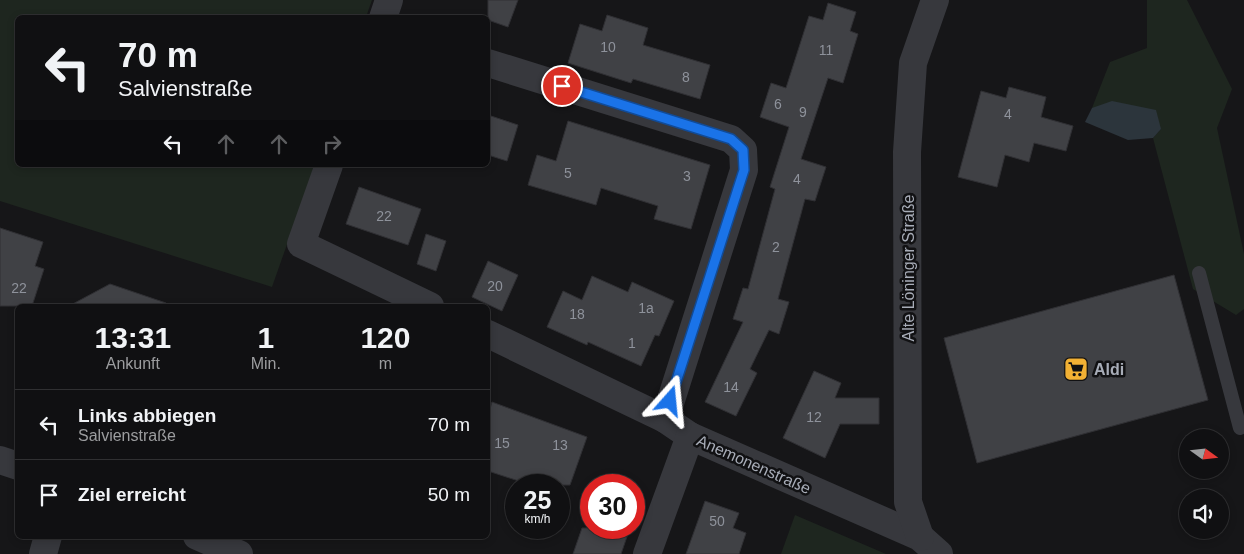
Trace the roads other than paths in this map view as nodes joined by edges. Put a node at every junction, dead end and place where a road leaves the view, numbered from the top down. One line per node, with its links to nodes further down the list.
1 (389, 0): 3 (street)
2 (935, 0): 16 (street, Alte Löninger Straße)
3 (384, 15)
4 (490, 64): 9 (street)
5 (328, 167): 7 (street)
6 (1199, 273): 10 (lane)
7 (426, 304)
8 (490, 335): 9 (street, Anemonenstraße)
9 (665, 419): 11 (street, Anemonenstraße)
10 (1240, 428)
11 (690, 436): 16 (street, Anemonenstraße); 19 (street)
12 (0, 460): 13 (street)
13 (15, 465)
14 (47, 539): 17 (street)
15 (204, 539): 18 (street)
16 (929, 546)
17 (43, 554)
18 (239, 554)
19 (647, 554)

